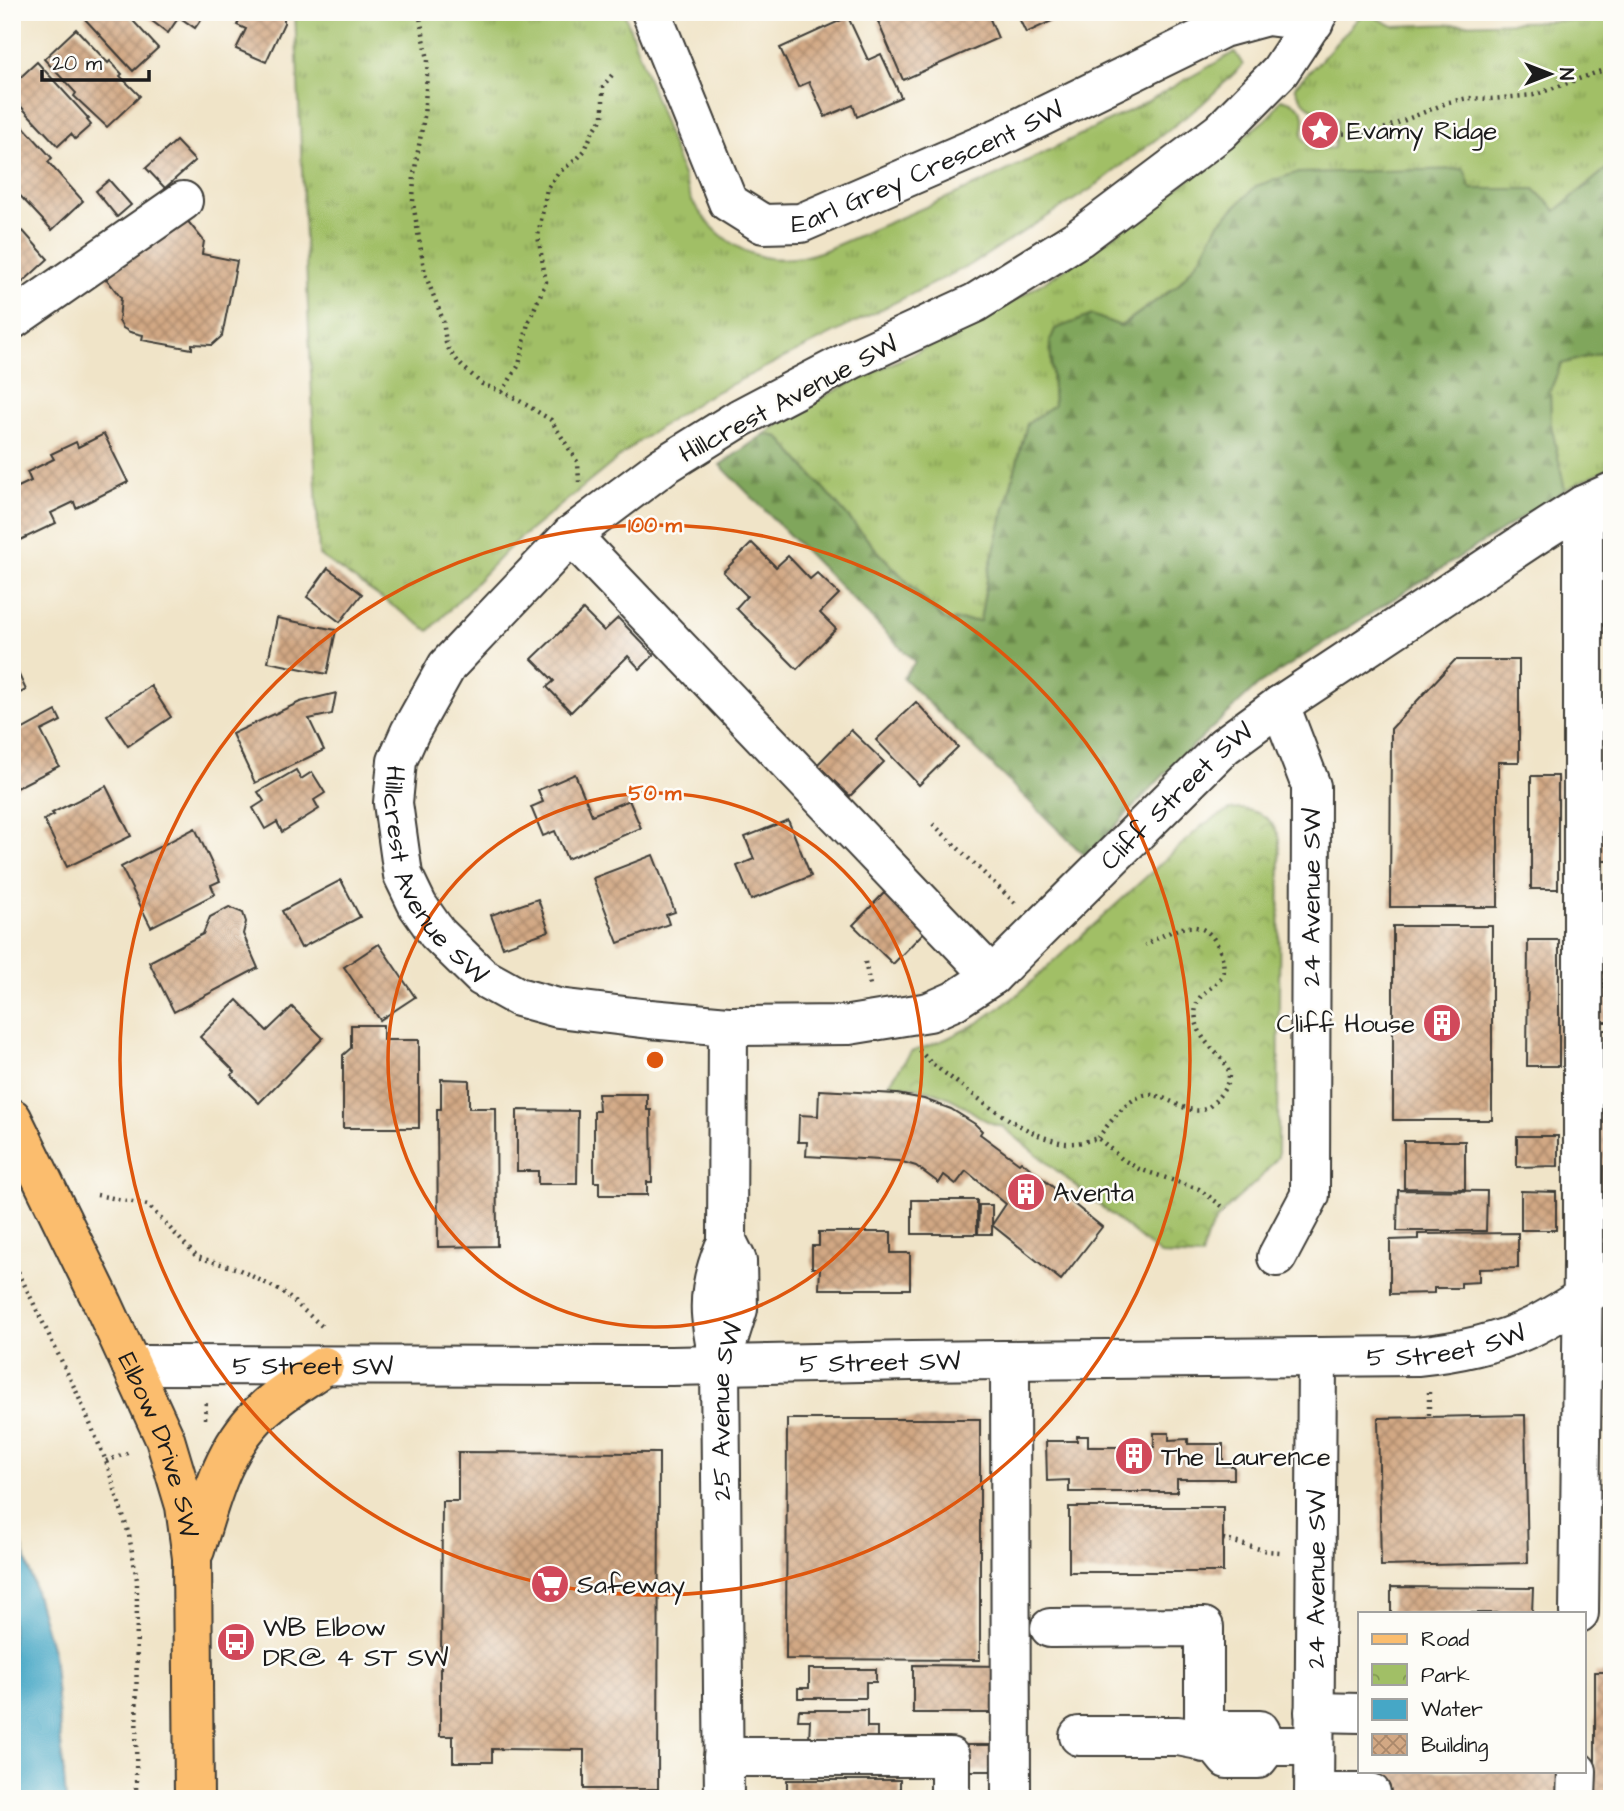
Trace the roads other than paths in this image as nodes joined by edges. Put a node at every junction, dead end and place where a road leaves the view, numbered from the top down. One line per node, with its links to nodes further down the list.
1 (654, 13): 2 (street, Earl Grey Crescent SW)
2 (1317, 17): 6 (street, Hillcrest Avenue SW)
3 (183, 201): 4 (street)
4 (12, 320)
5 (1597, 499): 7 (street, Cliff Street SW); 12 (street)
6 (570, 536): 8 (street); 9 (street, Hillcrest Avenue SW)
7 (1280, 705): 8 (street, Cliff Street SW); 11 (street, 24 Avenue SW)
8 (992, 976): 9 (street, Cliff Street SW)
9 (728, 1026): 17 (street, 25 Avenue SW)
10 (12, 1118): 16 (main road, Elbow Drive SW)
11 (1277, 1256)
12 (1597, 1288): 14 (street, 5 Street SW); 19 (street)
13 (327, 1350): 16 (street, 5 Street SW); 17 (street, 5 Street SW); 18 (main road)
14 (1317, 1357): 15 (street, 5 Street SW); 22 (street, 24 Avenue SW)
15 (1010, 1360): 17 (street, 5 Street SW); 32 (street)
16 (131, 1365): 18 (main road, Elbow Drive SW)
17 (720, 1366): 25 (street, 25 Avenue SW)
18 (192, 1558): 30 (main road, Elbow Drive SW)
19 (1579, 1612)
20 (1049, 1628): 24 (street)
21 (1358, 1714): 22 (street)
22 (1314, 1729): 24 (street); 29 (street, 24 Avenue SW)
23 (1079, 1736): 24 (street)
24 (1209, 1743)
25 (723, 1757): 27 (street); 31 (street, 25 Avenue SW)
26 (1577, 1772): 33 (street)
27 (950, 1792)
28 (1371, 1793): 29 (street)
29 (1314, 1796)
30 (194, 1799)
31 (724, 1799)
32 (1011, 1799)
33 (1576, 1799)

